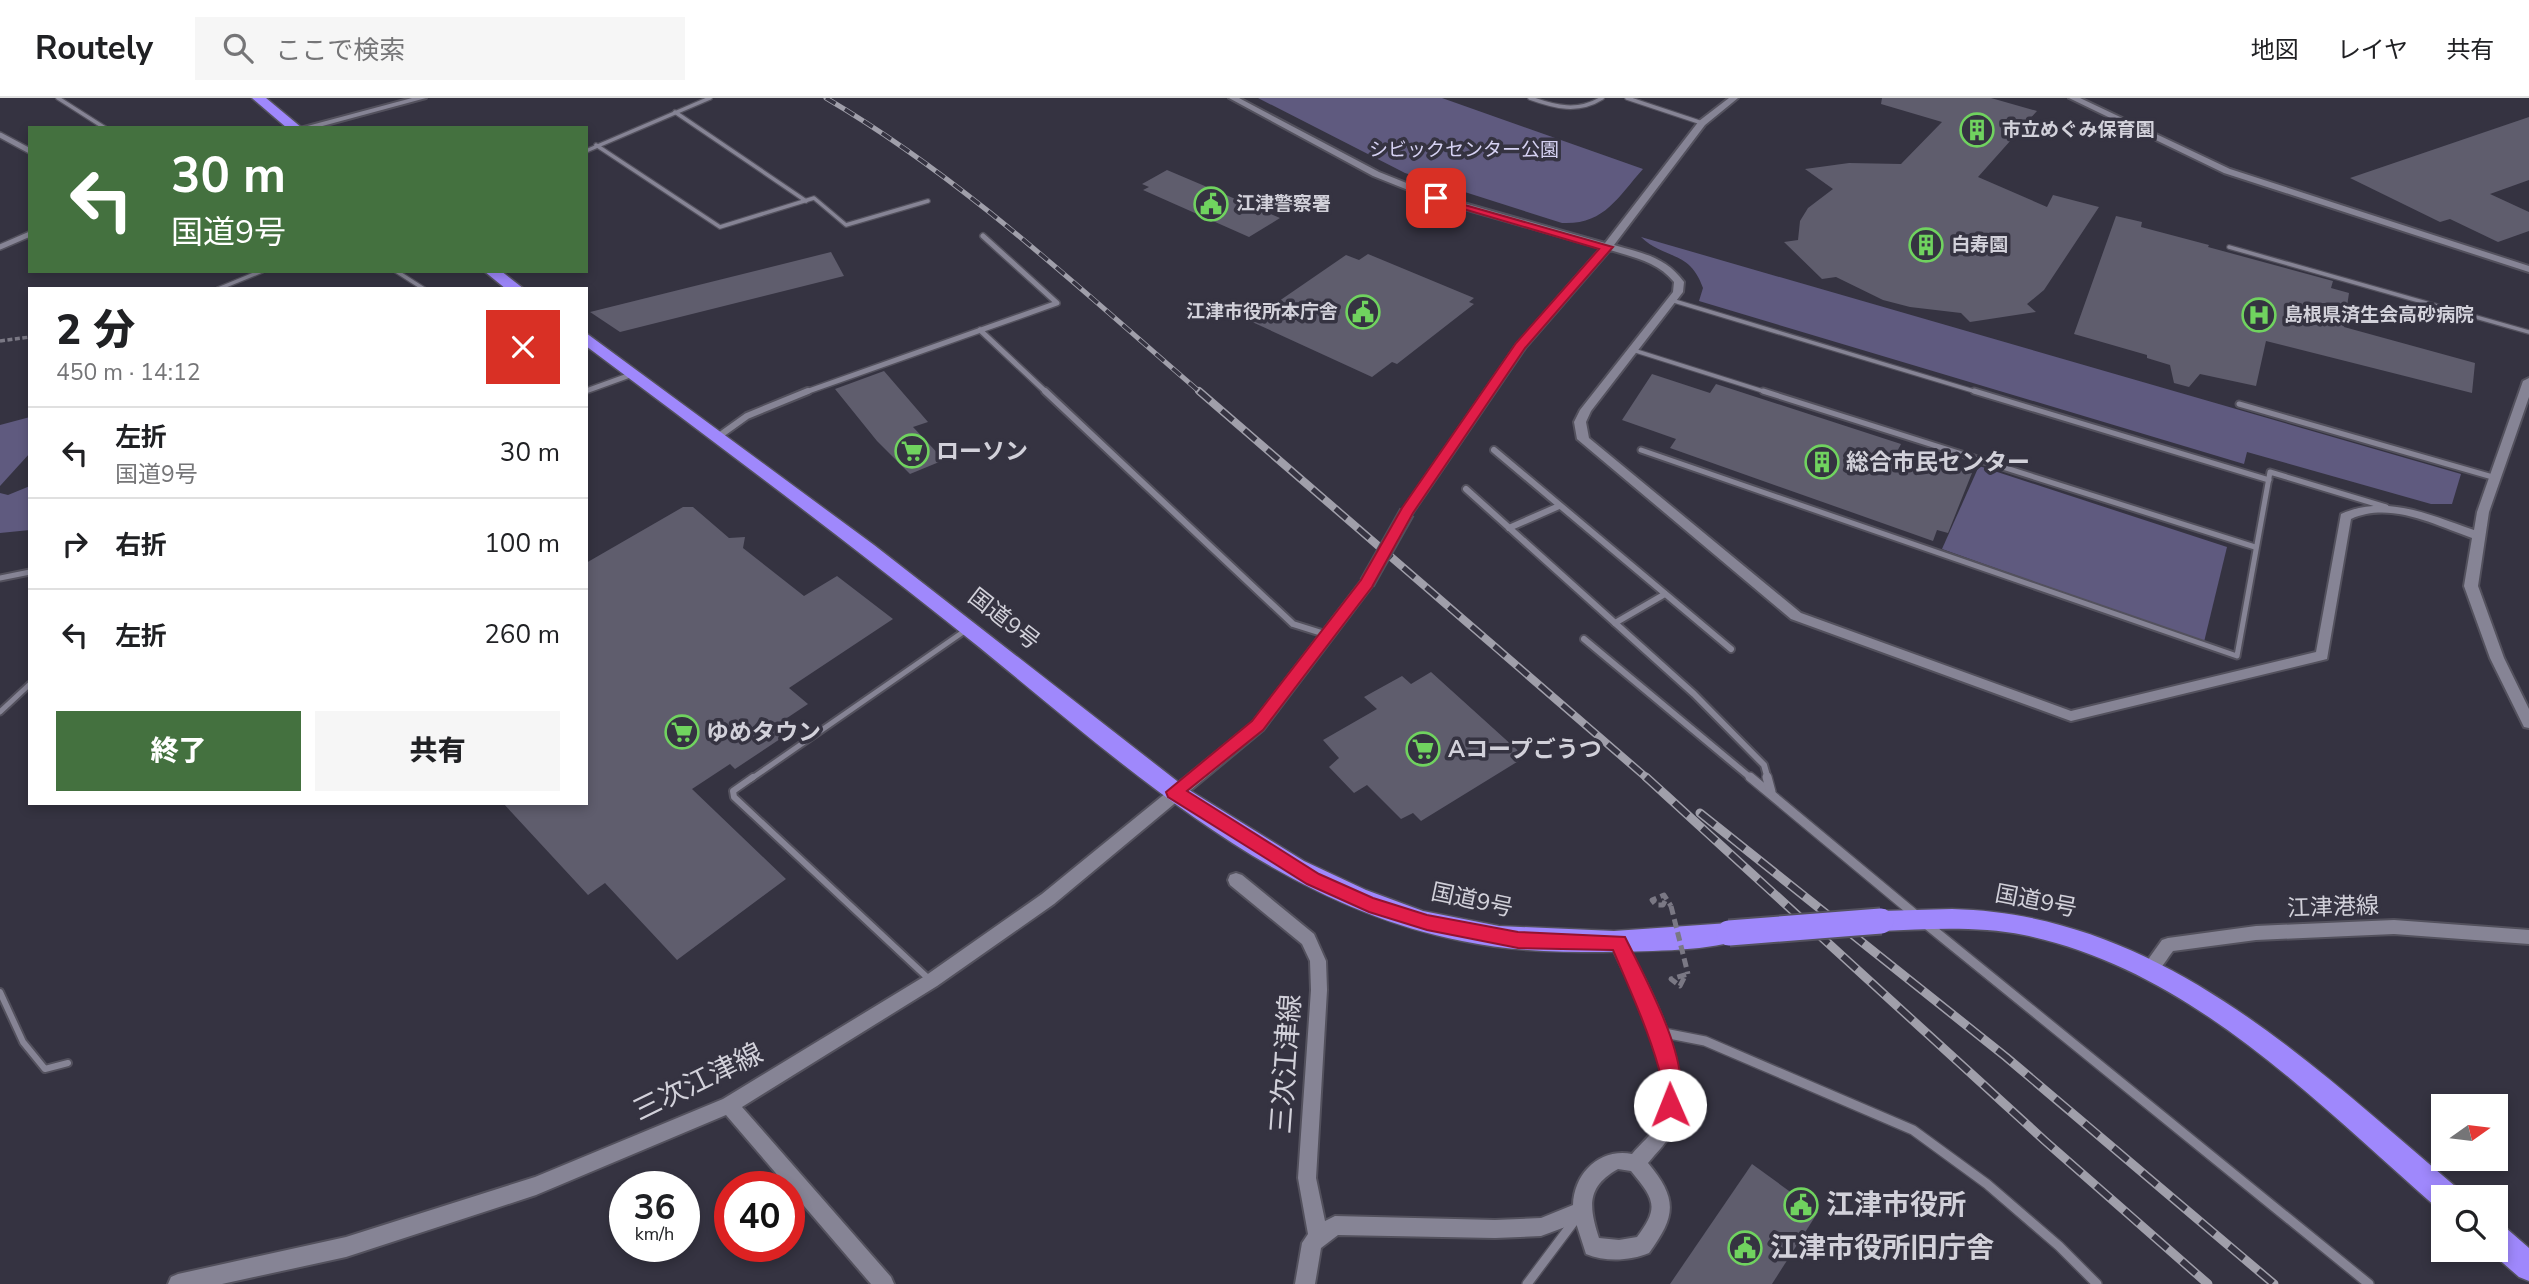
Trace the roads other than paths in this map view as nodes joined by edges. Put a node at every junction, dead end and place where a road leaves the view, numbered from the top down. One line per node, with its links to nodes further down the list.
1 (58, 98): 13 (lane)
2 (258, 98): 14 (highway)
3 (422, 98): 15 (street)
4 (710, 98): 11 (lane)
5 (1236, 98): 25 (street)
6 (1530, 98): 7 (lane)
7 (1602, 98)
8 (1627, 98): 12 (lane)
9 (1734, 98): 12 (street, 三次江津線)
10 (2073, 98): 27 (street)
11 (675, 112): 17 (lane); 20 (lane)
12 (1702, 123): 25 (street, 三次江津線)
13 (102, 126)
14 (293, 126)
15 (312, 126)
16 (0, 135): 18 (street)
17 (596, 145): 19 (lane); 20 (lane)
18 (28, 150)
19 (588, 150)
20 (806, 201): 21 (lane)
21 (928, 201)
22 (28, 235): 24 (street)
23 (983, 236): 35 (street)
24 (0, 247)
25 (1607, 247): 34 (street); 59 (street, 三次江津線, bridge)
26 (2228, 247): 36 (lane)
27 (2529, 269)
28 (257, 273): 31 (lane)
29 (399, 273): 32 (lane)
30 (494, 273): 33 (highway)
31 (223, 287)
32 (421, 287)
33 (513, 287)
34 (1671, 300): 38 (street); 47 (lane)
35 (981, 330): 43 (street); 59 (street)
36 (2529, 332)
37 (588, 340): 39 (highway, 国道9号)
38 (1633, 350): 50 (street); 53 (lane)
39 (634, 374): 41 (street); 43 (highway, 国道9号)
40 (2529, 381): 46 (street)
41 (588, 390)
42 (2239, 404): 46 (lane)
43 (719, 436): 58 (highway, 国道9号)
44 (1493, 450): 49 (street)
45 (1642, 450): 53 (lane)
46 (2496, 478): 52 (street)
47 (2269, 480): 50 (lane); 53 (lane)
48 (1466, 489): 51 (street)
49 (1559, 506): 51 (street); 56 (street)
50 (2404, 513): 52 (street)
51 (1509, 528): 57 (street)
52 (2477, 535): 64 (street)
53 (2255, 547)
54 (28, 572): 55 (lane)
55 (0, 578)
56 (1665, 594): 57 (street); 61 (street)
57 (1615, 623): 66 (street)
58 (968, 628): 65 (highway, 国道9号); 72 (lane)
59 (1328, 635): 65 (street, 三次江津線)
60 (1584, 639): 66 (street)
61 (1731, 649)
62 (28, 686): 63 (lane)
63 (0, 712)
64 (2529, 723)
65 (1174, 792): 70 (highway, 国道9号); 72 (street, 三次江津線)
66 (1771, 793): 68 (street)
67 (1236, 880): 80 (street, 三次江津線)
68 (1921, 920): 70 (highway, 国道9号, bridge); 71 (highway, 国道9号); 88 (street)
69 (2529, 937): 71 (street, 江津港線)
70 (1618, 943): 74 (street)
71 (2150, 968): 78 (highway, 国道9号)
72 (931, 981): 76 (street, 三次江津線)
73 (0, 992): 75 (lane)
74 (1658, 1032): 77 (street); 87 (street)
75 (68, 1063)
76 (729, 1105): 83 (street, 三次江津線); 84 (street)
77 (1636, 1163): 79 (street); 79 (street)
78 (2432, 1185)
79 (1580, 1212): 80 (street); 86 (street)
80 (1318, 1236): 85 (street, 三次江津線)
81 (2508, 1249): 82 (highway)
82 (2529, 1267)
83 (178, 1284)
84 (884, 1284)
85 (1305, 1284)
86 (1527, 1284)
87 (2097, 1284)
88 (2369, 1284)

